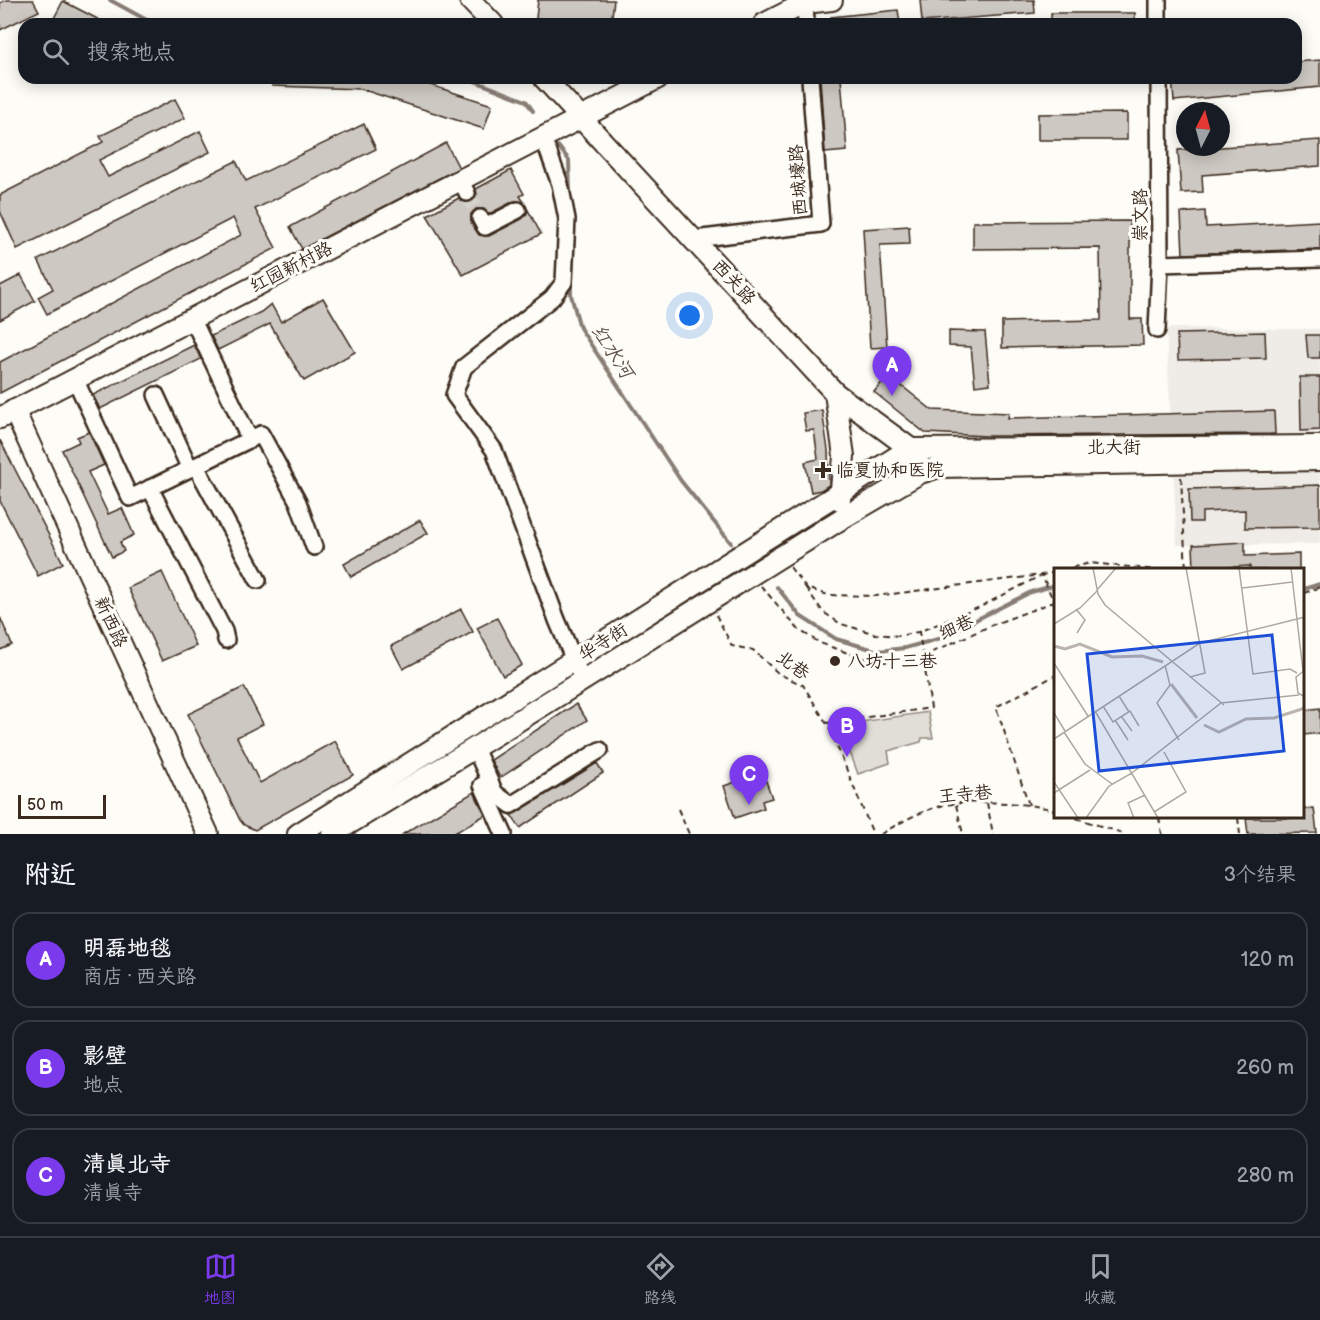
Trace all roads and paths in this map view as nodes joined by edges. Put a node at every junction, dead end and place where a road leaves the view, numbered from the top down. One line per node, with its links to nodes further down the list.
1 (470, 0): 5 (main road)
2 (832, 0): 4 (main road)
3 (1158, 0): 8 (street)
4 (805, 2): 6 (main road); 7 (street)
5 (487, 18)
6 (775, 18)
7 (806, 18)
8 (1158, 18)
9 (550, 84): 13 (main road, 西关路)
10 (646, 84): 13 (main road, 红园新村路)
11 (810, 84): 17 (street, 西城壕路)
12 (1159, 84): 19 (street, 崇文路)
13 (581, 117): 14 (main road, 红园新村路); 17 (main road, 西关路)
14 (543, 137): 20 (main road, 红园新村路); 55 (street)
15 (518, 210): 16 (street)
16 (480, 218)
17 (694, 239): 23 (main road, 西关路)
18 (1320, 259): 19 (street, 崇文路)
19 (1160, 264): 21 (street)
20 (192, 318): 22 (main road, 红园新村路); 26 (street)
21 (1158, 330)
22 (75, 379): 25 (main road, 红园新村路); 33 (street)
23 (835, 393): 28 (main road, 西关路); 34 (main road)
24 (156, 395): 31 (street)
25 (7, 414): 67 (main road, 新西路)
26 (250, 440): 31 (street); 36 (street)
27 (1320, 446): 28 (main road, 北大街)
28 (909, 449): 32 (main road, 西关路); 34 (main road, 华寺街)
29 (1320, 460): 30 (main road, 北大街)
30 (1180, 463): 32 (main road, 北大街); 40 (path)
31 (193, 467): 33 (street); 44 (street)
32 (939, 467): 35 (main road, 华寺街)
33 (150, 488): 52 (street)
34 (840, 493): 35 (main road); 68 (main road, 华寺街)
35 (841, 519): 37 (main road, 华寺街)
36 (314, 547)
37 (782, 556): 42 (main road, 华寺街); 46 (path)
38 (1070, 568): 39 (path)
39 (1139, 568)
40 (1186, 568)
41 (1054, 572): 43 (path)
42 (752, 574): 49 (main road, 华寺街); 53 (path, 细巷)
43 (1042, 575): 46 (path); 48 (path); 51 (path)
44 (258, 580)
45 (1320, 587): 47 (path)
46 (806, 588): 51 (path)
47 (1305, 593)
48 (1054, 600)
49 (709, 601): 55 (main road, 华寺街); 56 (path, 北巷)
50 (1054, 602): 53 (path, 细巷)
51 (918, 632): 53 (path)
52 (226, 640)
53 (923, 655): 56 (path)
54 (1054, 676): 61 (path)
55 (582, 679): 57 (main road, 华寺街)
56 (826, 723): 72 (path, 北巷)
57 (471, 750): 58 (street); 69 (main road, 华寺街); 70 (street)
58 (600, 750)
59 (987, 803): 60 (path, 王寺巷); 61 (path, 王寺巷); 75 (path)
60 (956, 805): 73 (path, 王寺巷); 74 (path)
61 (1029, 805): 63 (path, 王寺巷)
62 (678, 809): 71 (path)
63 (1054, 810)
64 (1079, 819): 76 (path)
65 (1159, 819): 77 (path)
66 (1238, 819): 78 (path)
67 (208, 834)
68 (298, 834)
69 (332, 834)
70 (504, 834)
71 (689, 834)
72 (873, 834)
73 (881, 834)
74 (963, 834)
75 (993, 834)
76 (1125, 834)
77 (1162, 834)
78 (1240, 834)

